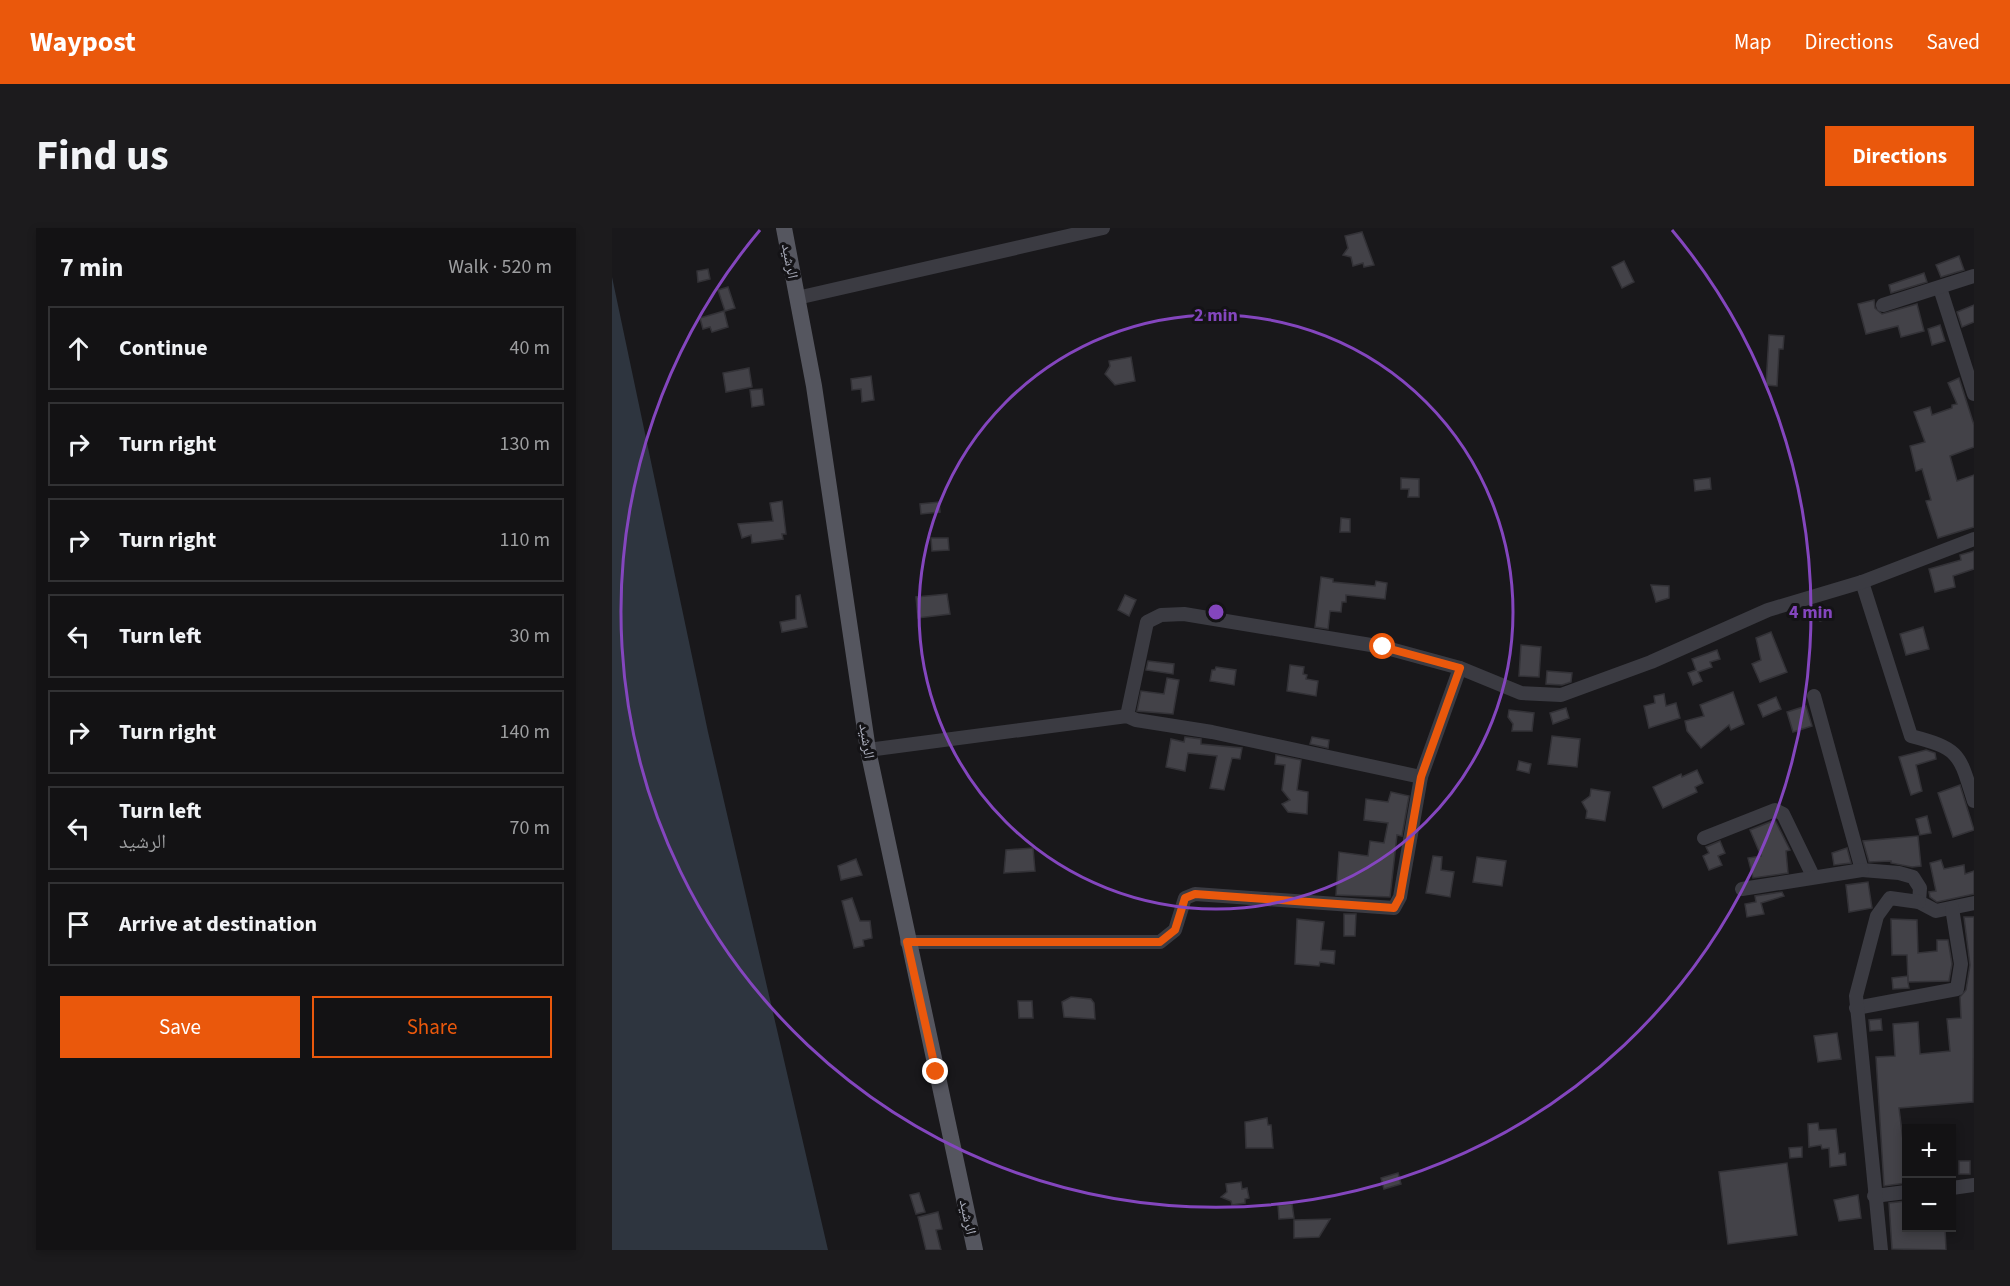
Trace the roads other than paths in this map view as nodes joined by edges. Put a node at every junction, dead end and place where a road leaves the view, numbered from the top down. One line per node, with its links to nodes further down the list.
1 (784, 228): 5 (main road, الرشيد)
2 (1103, 228): 5 (street)
3 (1974, 276): 4 (street)
4 (1940, 288): 6 (street); 7 (street)
5 (798, 298): 13 (main road, الرشيد)
6 (1883, 305)
7 (1974, 394)
8 (1974, 539): 9 (street)
9 (1862, 582): 10 (street); 15 (street)
10 (1460, 668): 12 (street); 14 (street)
11 (1814, 696): 17 (street)
12 (1127, 716): 13 (street); 14 (street)
13 (868, 750): 23 (main road, الرشيد)
14 (1421, 777): 23 (street)
15 (1974, 801)
16 (1704, 838): 18 (street)
17 (1862, 870): 18 (street); 20 (street)
18 (1813, 876): 19 (street)
19 (1742, 889)
20 (1919, 902): 22 (street); 24 (street)
21 (1974, 903): 22 (street)
22 (1952, 908): 24 (street)
23 (907, 942): 29 (main road, الرشيد)
24 (1856, 1008): 28 (street)
25 (1974, 1185): 26 (street)
26 (1956, 1187)
27 (1902, 1192): 28 (street)
28 (1874, 1196): 30 (street)
29 (975, 1250)
30 (1881, 1250)

